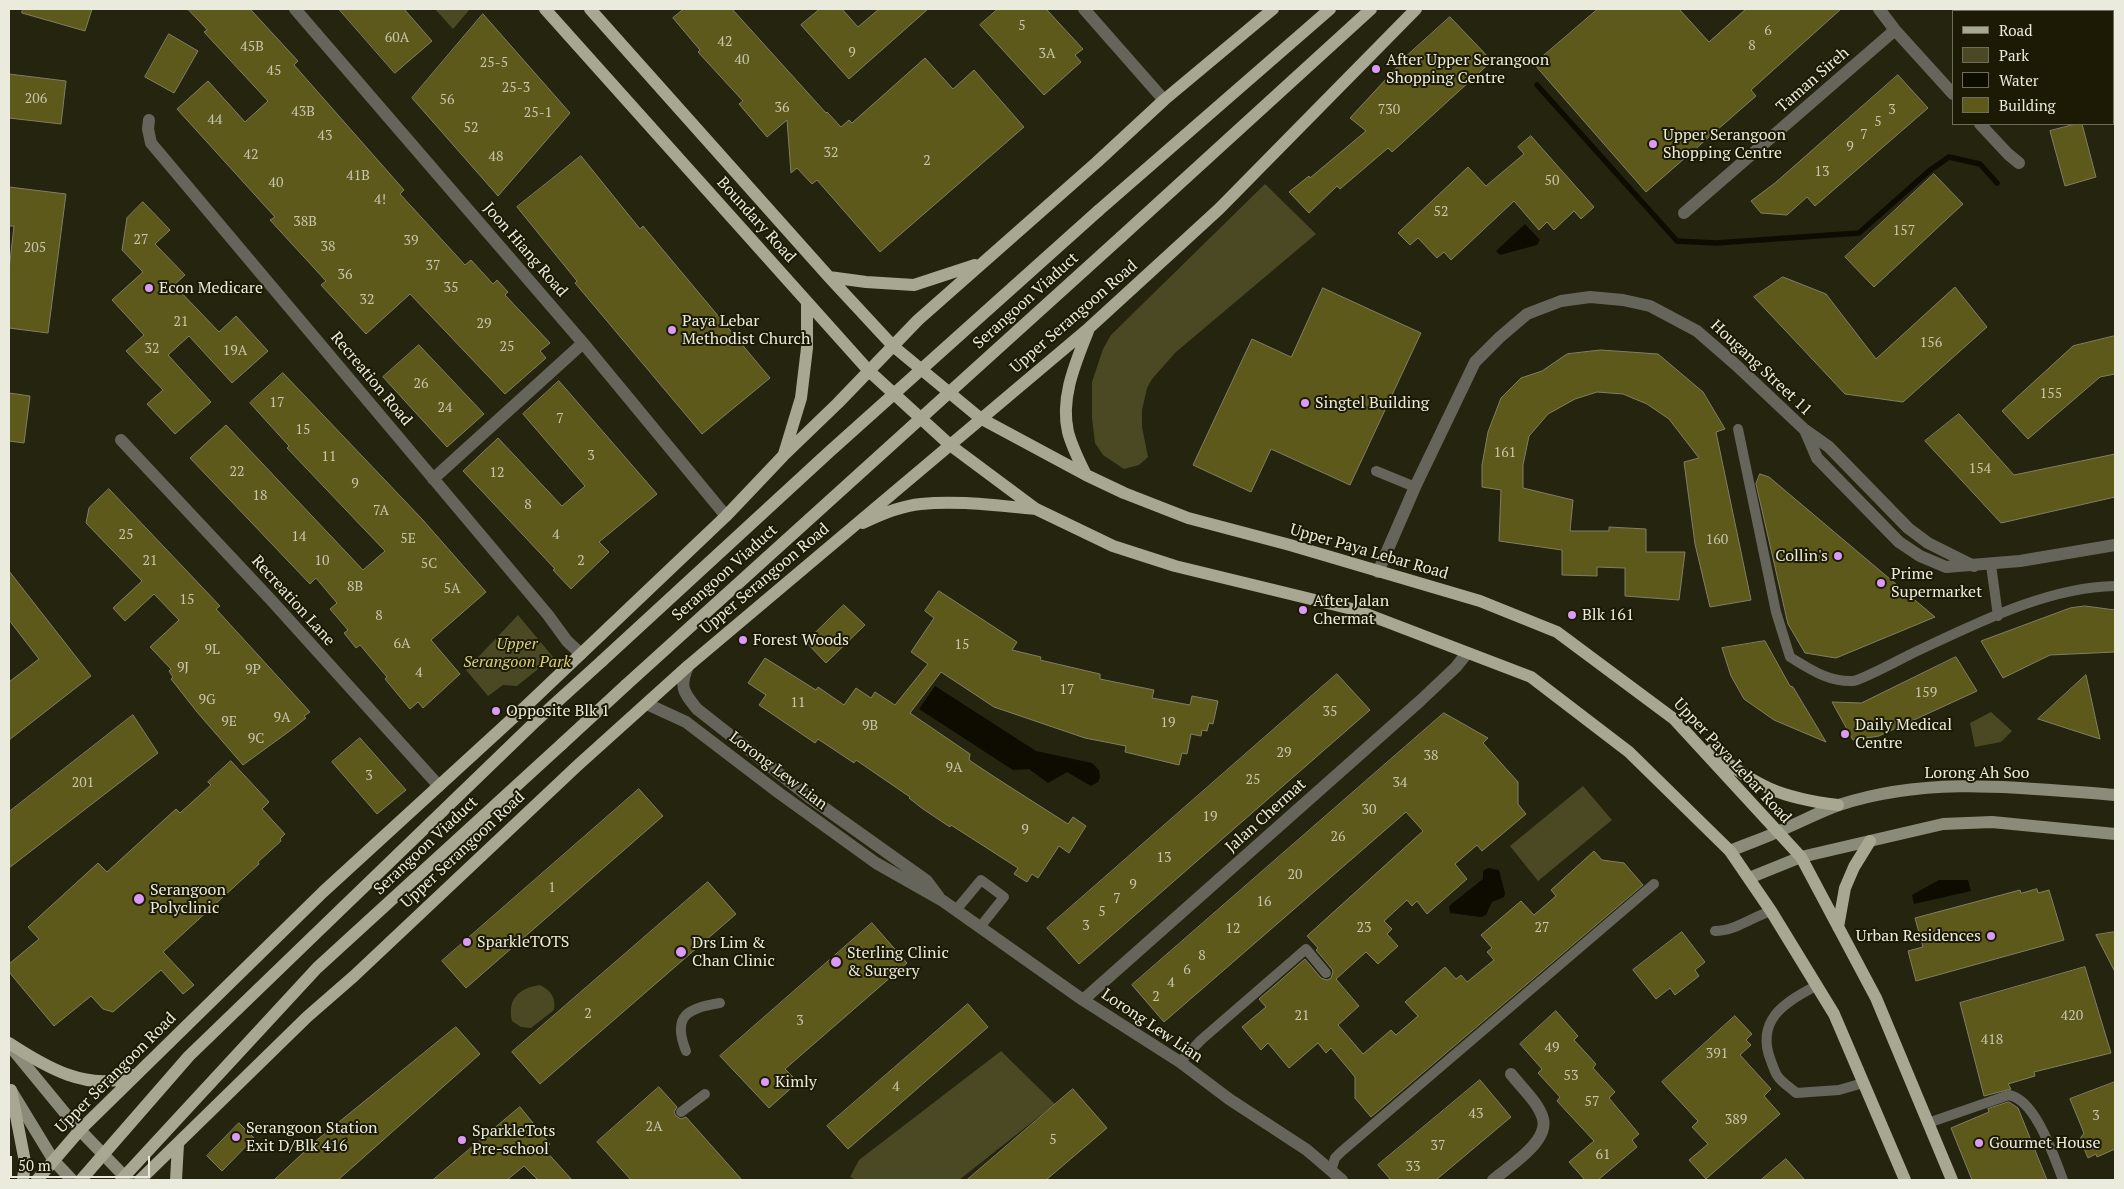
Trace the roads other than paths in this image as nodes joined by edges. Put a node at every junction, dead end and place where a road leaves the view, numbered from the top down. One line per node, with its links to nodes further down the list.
1 (295, 9): 22 (street, Joon Hiang Road)
2 (546, 9): 20 (main road, Boundary Road)
3 (590, 9): 19 (main road, Boundary Road)
4 (1084, 9): 13 (street)
5 (1273, 9): 13 (main road, Upper Serangoon Road)
6 (1330, 9): 86 (main road, Serangoon Viaduct, bridge)
7 (1371, 9): 87 (main road, Serangoon Viaduct, bridge)
8 (1416, 9): 21 (main road, Upper Serangoon Road)
9 (1871, 9): 11 (street)
10 (1879, 9): 11 (street)
11 (1894, 30): 12 (street); 17 (street, Taman Sireh)
12 (1952, 93)
13 (1164, 100): 18 (main road, Upper Serangoon Road)
14 (149, 120): 32 (street, Recreation Road)
15 (1981, 125): 16 (street)
16 (2019, 163)
17 (1684, 214)
18 (982, 263): 19 (main road); 23 (main road, Upper Serangoon Road)
19 (829, 278): 23 (main road, Boundary Road)
20 (807, 302): 24 (main road, Boundary Road); 29 (main road)
21 (1089, 328): 25 (main road, Upper Serangoon Road); 31 (main road)
22 (583, 343): 32 (street); 35 (street, Joon Hiang Road)
23 (893, 346): 24 (main road, Upper Serangoon Road); 25 (main road, Boundary Road)
24 (869, 371): 28 (main road, Boundary Road); 29 (main road, Upper Serangoon Road)
25 (980, 418): 28 (main road, Upper Serangoon Road); 31 (main road, Upper Paya Lebar Road)
26 (1738, 429): 41 (lane)
27 (121, 440): 47 (street, Recreation Lane)
28 (950, 445): 34 (main road); 36 (main road, Upper Serangoon Road)
29 (783, 456): 35 (main road, Upper Serangoon Road)
30 (1376, 471): 33 (lane)
31 (1086, 475): 39 (main road, Upper Paya Lebar Road)
32 (433, 479): 43 (street, Recreation Road)
33 (1415, 487): 38 (street, Hougang Street 11); 39 (street, Hougang Street 11)
34 (1036, 509): 36 (main road); 42 (main road)
35 (726, 516): 43 (main road, Upper Serangoon Road)
36 (847, 530): 44 (main road, Upper Serangoon Road)
37 (2115, 545): 38 (street, Hougang Street 11)
38 (1991, 565): 41 (lane)
39 (1378, 572): 46 (main road, Upper Paya Lebar Road)
40 (2115, 586): 41 (lane)
41 (1998, 616)
42 (1467, 653): 54 (main road); 67 (street, Jalan Chermat)
43 (581, 654): 47 (main road, Upper Serangoon Road)
44 (688, 666): 45 (main road, Upper Serangoon Road); 49 (street, Lorong Lew Lian)
45 (647, 704): 56 (street, Lorong Lew Lian); 80 (main road, Upper Serangoon Road)
46 (1674, 719): 50 (main road); 51 (main road, Upper Paya Lebar Road)
47 (439, 786): 72 (main road, Upper Serangoon Road)
48 (2115, 795): 50 (main road, Lorong Ah Soo)
49 (809, 797): 56 (street, Lorong Lew Lian); 59 (street, Lorong Lew Lian)
50 (1838, 805): 51 (main road, Lorong Ah Soo)
51 (1777, 832): 54 (main road, Lorong Ah Soo); 55 (main road, Upper Paya Lebar Road)
52 (2115, 834): 53 (main road)
53 (1870, 840): 55 (main road); 63 (main road)
54 (1730, 851): 57 (main road)
55 (1800, 857): 57 (main road); 63 (main road, Upper Paya Lebar Road)
56 (886, 870): 59 (street, Lorong Lew Lian)
57 (1749, 878): 61 (main road)
58 (1654, 884): 82 (lane)
59 (942, 901): 60 (street, Lorong Lew Lian)
60 (956, 910): 62 (street, Lorong Lew Lian); 62 (lane)
61 (1771, 911): 64 (lane); 66 (main road)
62 (980, 927): 67 (street, Lorong Lew Lian)
63 (1838, 927): 78 (main road, Upper Paya Lebar Road)
64 (1715, 930)
65 (1326, 973): 71 (lane)
66 (1816, 986): 74 (main road); 74 (lane)
67 (1083, 1000): 71 (street, Lorong Lew Lian)
68 (720, 1003): 70 (lane)
69 (9, 1044): 72 (main road); 79 (main road)
70 (686, 1051)
71 (1180, 1062): 82 (street, Lorong Lew Lian)
72 (138, 1073): 79 (main road, Upper Serangoon Road)
73 (1511, 1074): 92 (street)
74 (1863, 1083): 93 (main road)
75 (10, 1089): 81 (main road); 83 (main road)
76 (705, 1094): 77 (lane)
77 (682, 1112)
78 (1928, 1123): 94 (main road, Upper Paya Lebar Road); 95 (lane)
79 (80, 1130): 81 (main road, Upper Serangoon Road); 88 (main road)
80 (178, 1144): 89 (main road, Upper Serangoon Road); 90 (main road)
81 (54, 1161): 84 (main road, Upper Serangoon Road); 85 (main road)
82 (1331, 1171): 91 (street, Lorong Lew Lian)
83 (24, 1180)
84 (37, 1180)
85 (72, 1180)
86 (81, 1180)
87 (121, 1180)
88 (128, 1180)
89 (140, 1180)
90 (176, 1180)
91 (1342, 1180)
92 (1493, 1180)
93 (1905, 1180)
94 (1952, 1180)
95 (2063, 1180)

